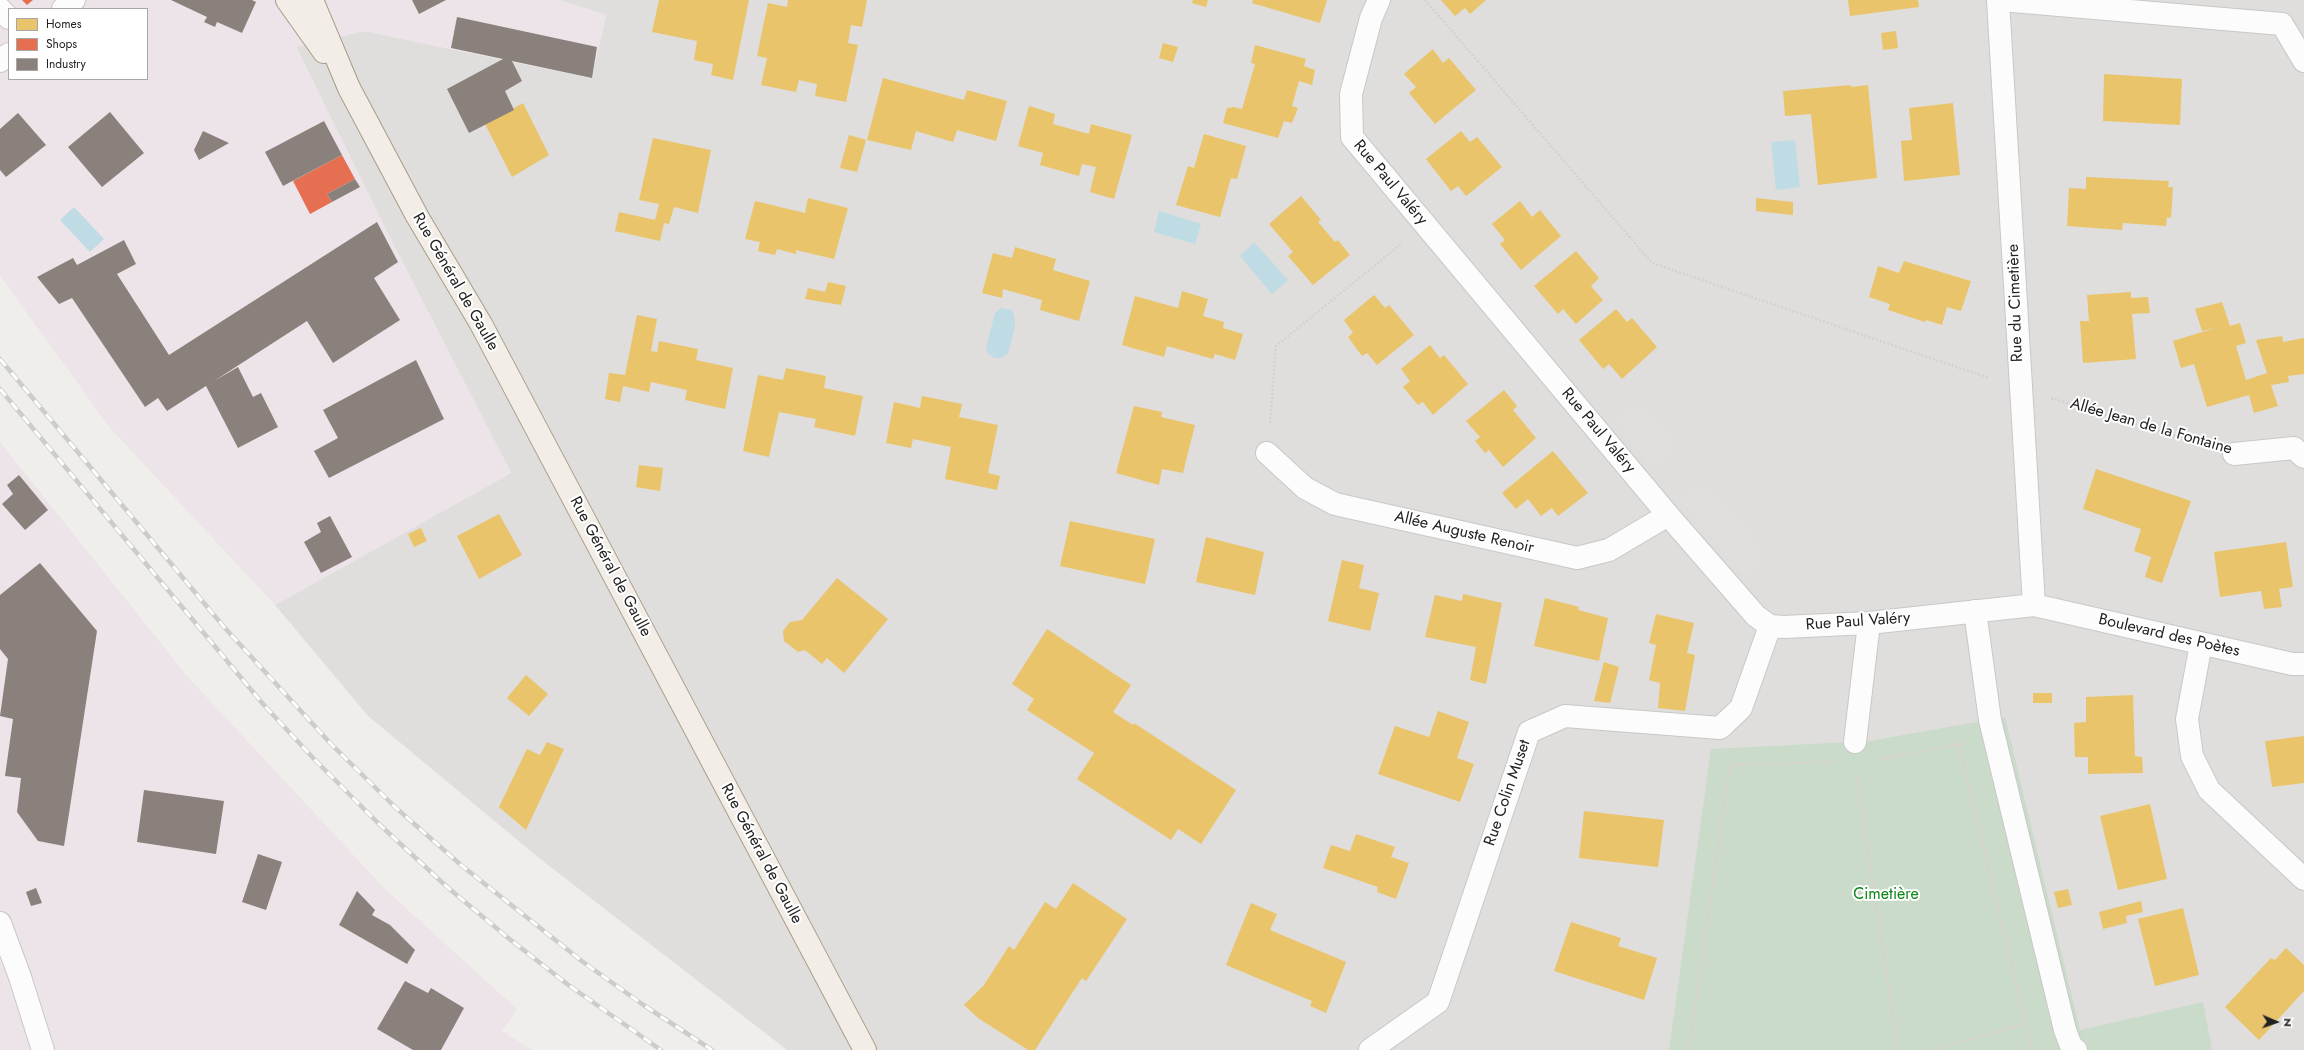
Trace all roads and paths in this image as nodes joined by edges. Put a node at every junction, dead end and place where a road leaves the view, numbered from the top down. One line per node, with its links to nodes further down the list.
1 (74, 0): 7 (street)
2 (287, 0): 13 (main road, Rue Général de Gaulle)
3 (312, 0): 13 (main road, Rue Général de Gaulle)
4 (1379, 0): 14 (street, Rue Paul Valéry)
5 (1425, 0): 15 (path, Allée Jean de la Fontaine)
6 (2000, 0): 11 (street); 15 (street, Rue du Cimetière)
7 (64, 8)
8 (0, 9): 9 (street)
9 (8, 17)
10 (8, 55): 12 (street)
11 (2304, 60)
12 (0, 61)
13 (349, 88): 34 (main road, Rue Général de Gaulle)
14 (1425, 225): 16 (path); 19 (street, Rue Paul Valéry)
15 (2020, 388): 17 (path, Allée Jean de la Fontaine); 20 (street, Rue du Cimetière)
16 (1267, 452): 19 (street, Allée Auguste Renoir)
17 (2234, 454): 18 (street, Allée Jean de la Fontaine)
18 (2304, 457)
19 (1668, 515): 23 (street, Rue Paul Valéry)
20 (2034, 605): 21 (street, Rue Paul Valéry); 24 (street, Boulevard des Poètes)
21 (1975, 611): 22 (street, Rue Paul Valéry); 40 (street)
22 (1869, 623): 23 (street, Rue Paul Valéry); 26 (street)
23 (1770, 626): 35 (street, Rue Colin Muset)
24 (2201, 644): 25 (street, Boulevard des Poètes); 30 (street)
25 (2304, 664)
26 (1855, 742)
27 (1959, 744): 32 (path)
28 (1730, 765): 36 (path)
29 (1856, 769): 37 (path)
30 (2304, 879)
31 (0, 923): 33 (street)
32 (2025, 1024): 38 (path); 39 (path)
33 (44, 1050)
34 (865, 1050)
35 (1370, 1050)
36 (1690, 1050)
37 (1898, 1050)
38 (1933, 1050)
39 (2032, 1050)
40 (2076, 1050)

